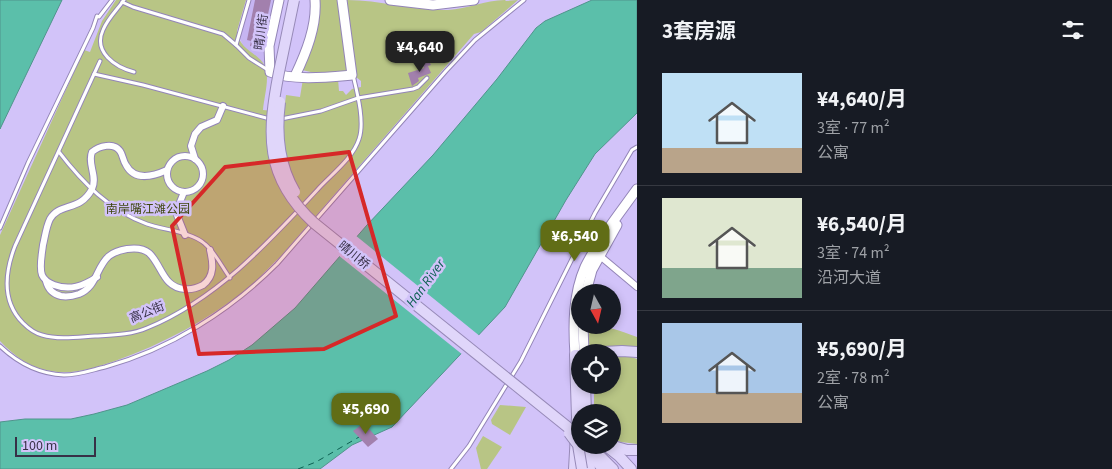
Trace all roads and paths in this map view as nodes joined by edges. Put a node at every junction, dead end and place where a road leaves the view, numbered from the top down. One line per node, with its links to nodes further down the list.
1 (112, 0): 30 (lane)
2 (249, 0): 12 (lane)
3 (279, 0): 15 (main road, 晴川街)
4 (294, 0): 41 (main road, 晴川桥, bridge)
5 (300, 0): 42 (main road, 晴川桥, bridge)
6 (315, 0): 18 (main road)
7 (342, 0): 17 (main road, 高公街)
8 (390, 0): 9 (main road)
9 (474, 0)
10 (524, 0): 38 (lane)
11 (123, 1): 12 (lane); 14 (lane)
12 (236, 45): 15 (lane)
13 (100, 61): 16 (lane, 高公街)
14 (134, 72)
15 (270, 72): 18 (main road)
16 (94, 74): 21 (lane); 23 (lane, 高公街)
17 (352, 74): 18 (main road); 20 (lane, 高公街)
18 (295, 76)
19 (427, 78): 20 (lane)
20 (358, 98): 21 (lane); 34 (lane, 高公街)
21 (224, 106): 24 (street)
22 (637, 146): 52 (lane)
23 (59, 152): 26 (lane); 34 (lane, 高公街)
24 (195, 159): 25 (street); 28 (street)
25 (167, 170): 26 (street); 28 (street)
26 (92, 189): 31 (lane); 32 (street)
27 (637, 189): 37 (main road)
28 (184, 192): 31 (street)
29 (637, 199): 33 (main road)
30 (0, 228)
31 (184, 234): 32 (lane)
32 (210, 250): 34 (lane)
33 (600, 256): 35 (main road); 36 (street)
34 (230, 278)
35 (588, 284)
36 (637, 287)
37 (576, 344)
38 (0, 346)
39 (621, 351): 40 (main road)
40 (637, 352)
41 (548, 411): 43 (main road, 晴川桥, bridge); 54 (main road, bridge)
42 (571, 422)
43 (571, 433)
44 (621, 448): 45 (main road)
45 (637, 450)
46 (579, 454): 53 (main road)
47 (586, 454): 55 (main road)
48 (591, 454): 56 (main road)
49 (595, 454): 57 (main road, 晴川桥)
50 (610, 454): 58 (main road)
51 (616, 454): 59 (main road)
52 (452, 469)
53 (574, 469)
54 (582, 469)
55 (590, 469)
56 (603, 469)
57 (613, 469)
58 (623, 469)
59 (631, 469)

